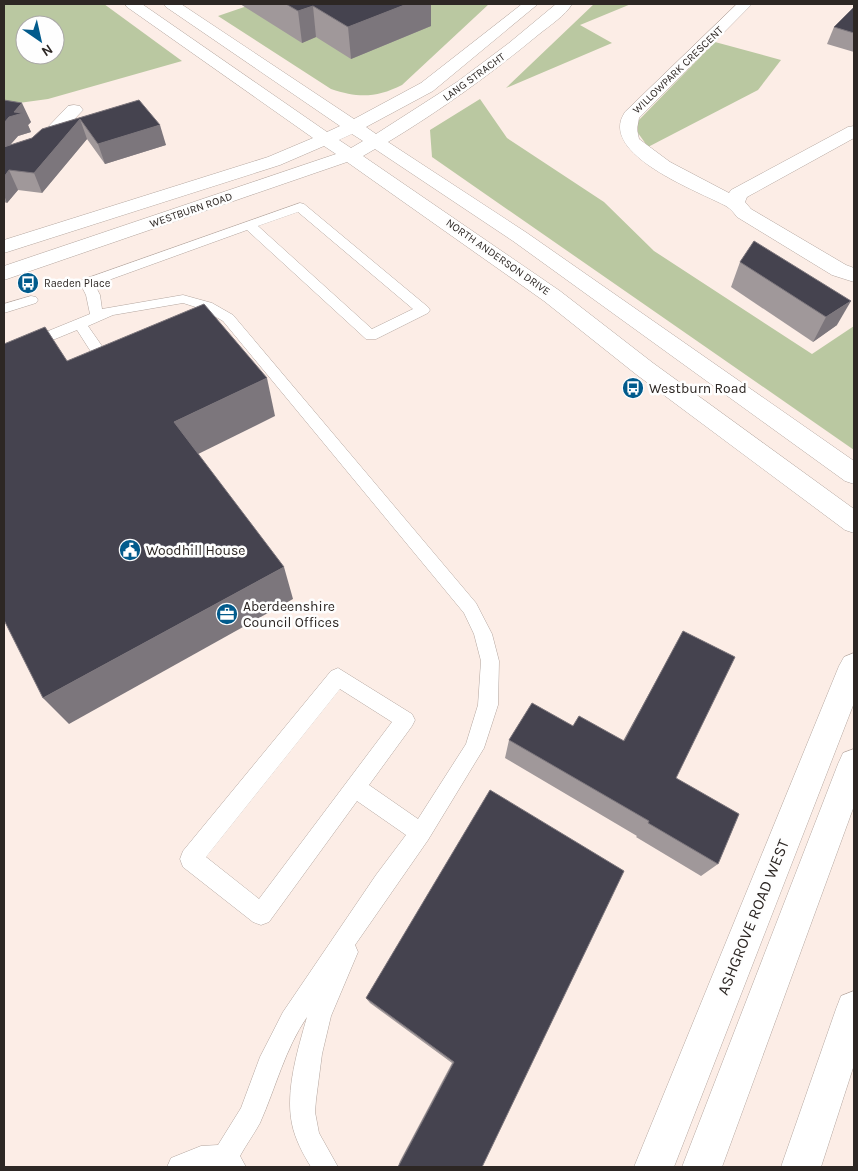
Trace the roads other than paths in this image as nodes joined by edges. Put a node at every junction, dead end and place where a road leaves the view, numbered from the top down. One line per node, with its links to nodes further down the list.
1 (132, 4): 9 (main road, NORTH ANDERSON DRIVE)
2 (171, 4): 7 (main road)
3 (531, 4): 7 (main road, LANG STRACHT)
4 (565, 4): 10 (main road, LANG STRACHT)
5 (745, 4): 15 (main road, WILLOWPARK CRESCENT)
6 (74, 110): 14 (main road)
7 (353, 127): 9 (main road, WESTBURN ROAD); 10 (main road)
8 (854, 130): 11 (main road)
9 (327, 139): 13 (main road, NORTH ANDERSON DRIVE); 17 (main road, WESTBURN ROAD)
10 (376, 141): 13 (main road, WESTBURN ROAD); 26 (main road)
11 (837, 141): 12 (main road); 15 (main road)
12 (854, 150)
13 (351, 155): 18 (main road, WESTBURN ROAD); 27 (main road, NORTH ANDERSON DRIVE)
14 (4, 162)
15 (735, 204): 19 (main road, WILLOWPARK CRESCENT)
16 (249, 225): 16 (lane); 22 (lane)
17 (4, 247)
18 (4, 273)
19 (854, 276)
20 (31, 300): 21 (lane)
21 (4, 310)
22 (97, 316): 23 (lane); 31 (lane)
23 (79, 323): 24 (lane); 25 (lane)
24 (4, 355)
25 (124, 357)
26 (854, 474)
27 (854, 523)
28 (854, 666): 37 (main road, ASHGROVE ROAD WEST)
29 (854, 764): 38 (main road)
30 (355, 787): 30 (lane); 31 (lane)
31 (421, 832): 32 (lane)
32 (384, 884): 34 (lane); 36 (lane)
33 (854, 1009): 39 (main road)
34 (228, 1163): 35 (lane)
35 (180, 1167)
36 (325, 1167)
37 (654, 1167)
38 (702, 1167)
39 (801, 1167)

